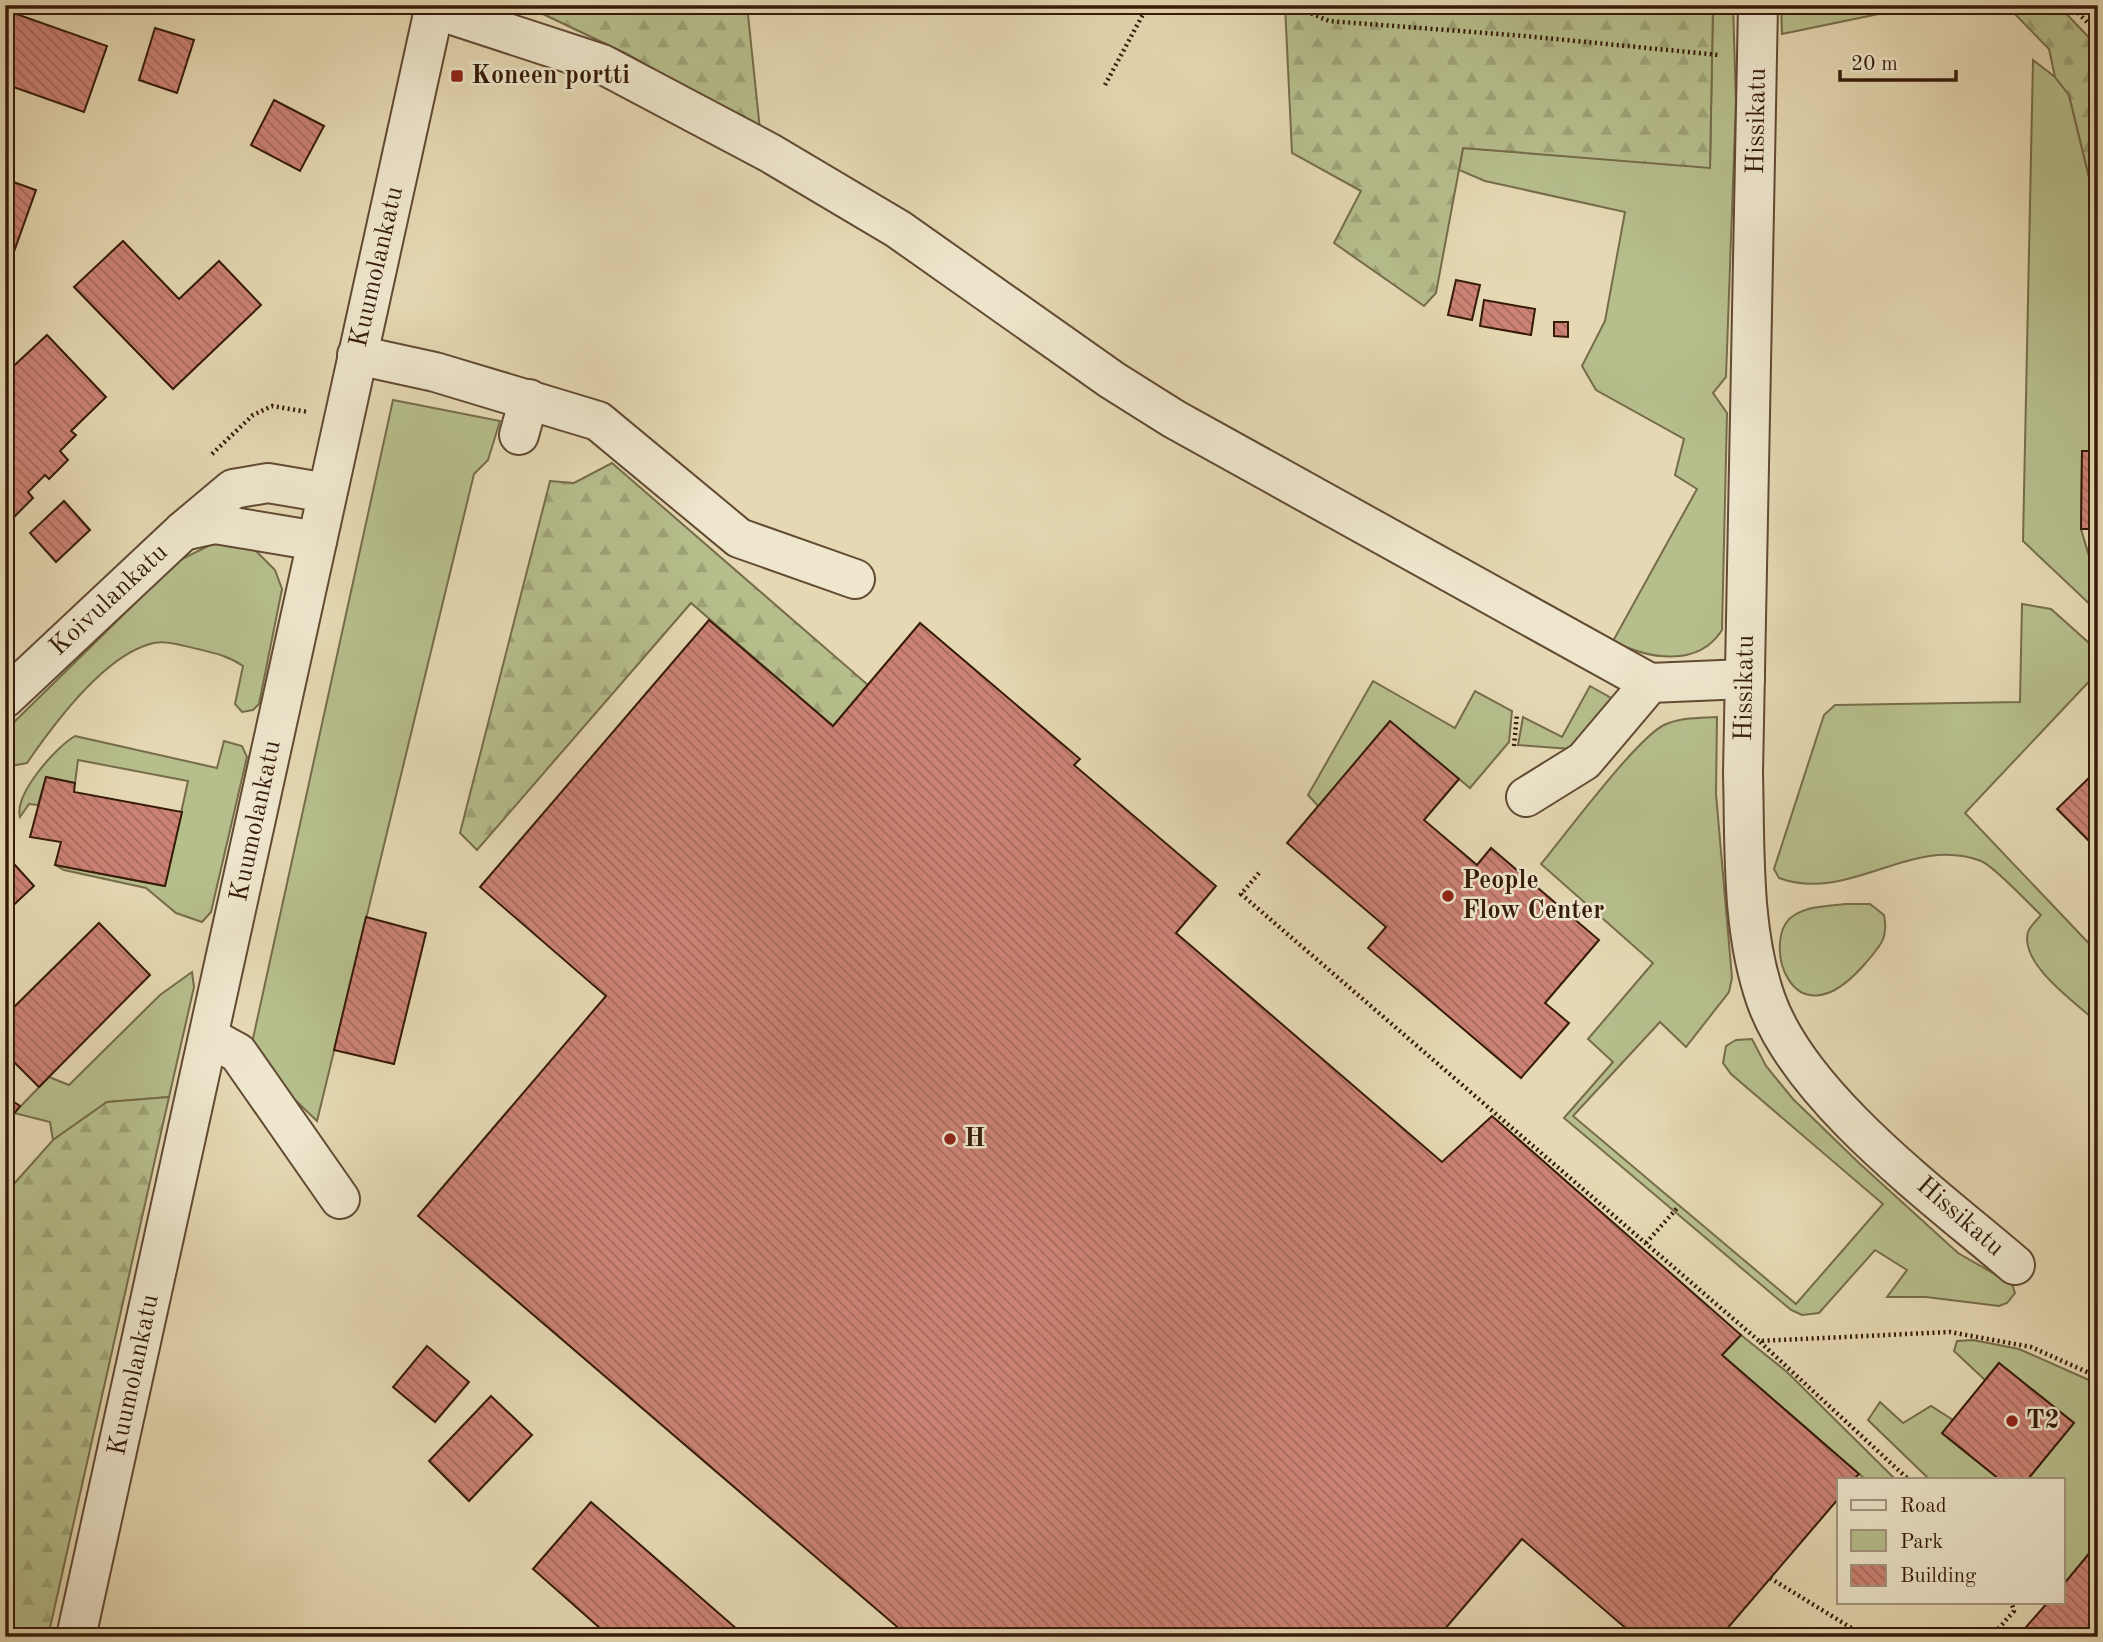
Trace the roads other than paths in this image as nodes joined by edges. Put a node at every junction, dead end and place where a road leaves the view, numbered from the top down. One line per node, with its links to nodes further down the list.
1 (1758, 5): 8 (street, Hissikatu)
2 (435, 7): 3 (street, Kuumolankatu); 9 (street)
3 (357, 355): 4 (street, Kuumolankatu); 7 (street)
4 (327, 493): 5 (street, Koivulankatu); 6 (street, Kuumolankatu)
5 (183, 531): 6 (street, Koivulankatu); 10 (street, Koivulankatu)
6 (317, 541): 12 (street, Kuumolankatu)
7 (855, 579)
8 (1745, 679): 9 (street); 14 (street, Hissikatu)
9 (1650, 683): 11 (street)
10 (5, 698)
11 (1526, 797)
12 (209, 1037): 13 (street); 15 (street, Kuumolankatu)
13 (340, 1199)
14 (2015, 1265)
15 (76, 1637)

